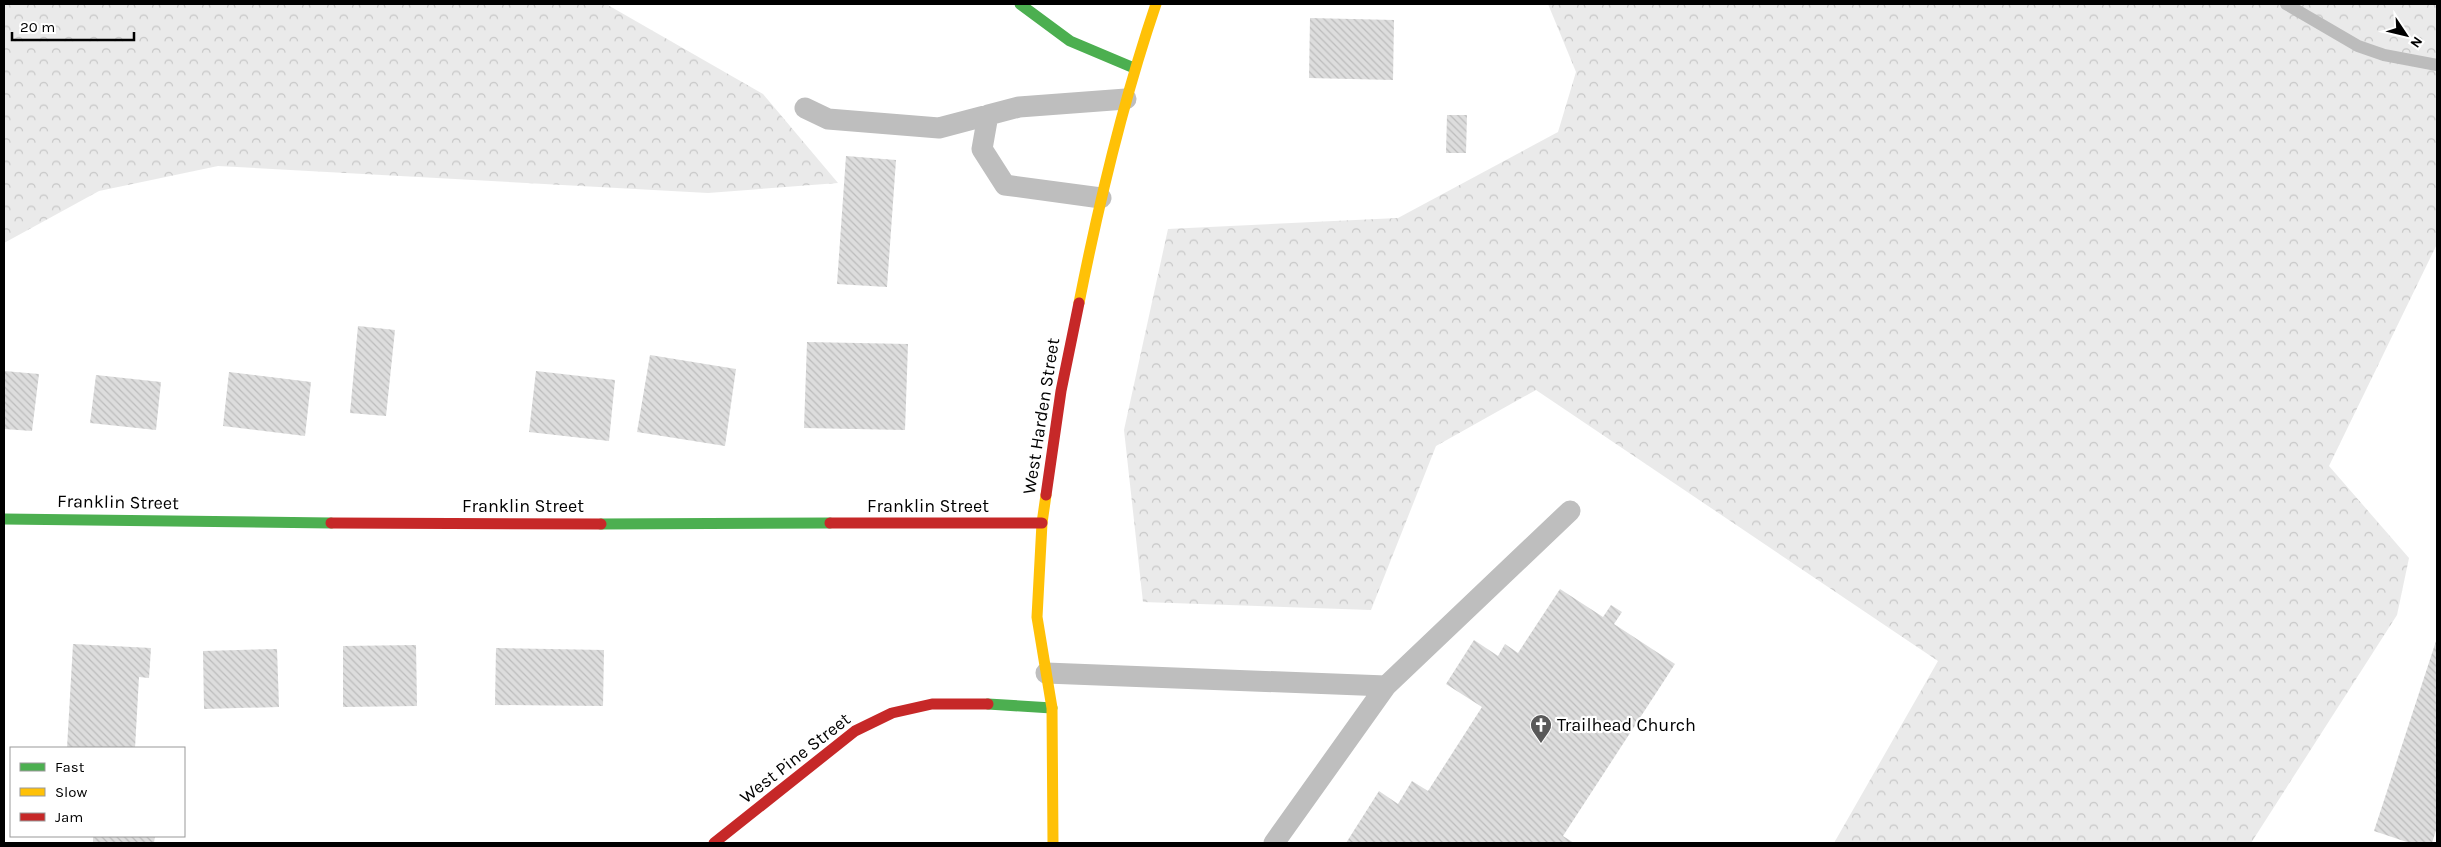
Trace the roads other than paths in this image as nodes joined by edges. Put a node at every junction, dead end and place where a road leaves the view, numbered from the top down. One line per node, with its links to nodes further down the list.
1 (1020, 4): 3 (street)
2 (1156, 4): 3 (street, West Harden Street)
3 (1134, 68): 4 (street, West Harden Street)
4 (1126, 100): 6 (lane); 7 (street, West Harden Street)
5 (805, 108): 6 (lane)
6 (988, 115): 7 (lane)
7 (1101, 198): 10 (street, West Harden Street)
8 (1570, 511): 12 (lane)
9 (4, 519): 10 (street, Franklin Street)
10 (1042, 523): 11 (street, West Harden Street)
11 (1046, 673): 12 (lane); 13 (street, West Harden Street)
12 (1386, 686): 16 (lane)
13 (1052, 708): 14 (street, West Pine Street); 15 (street, West Harden Street)
14 (724, 841)
15 (1052, 843)
16 (1274, 843)

